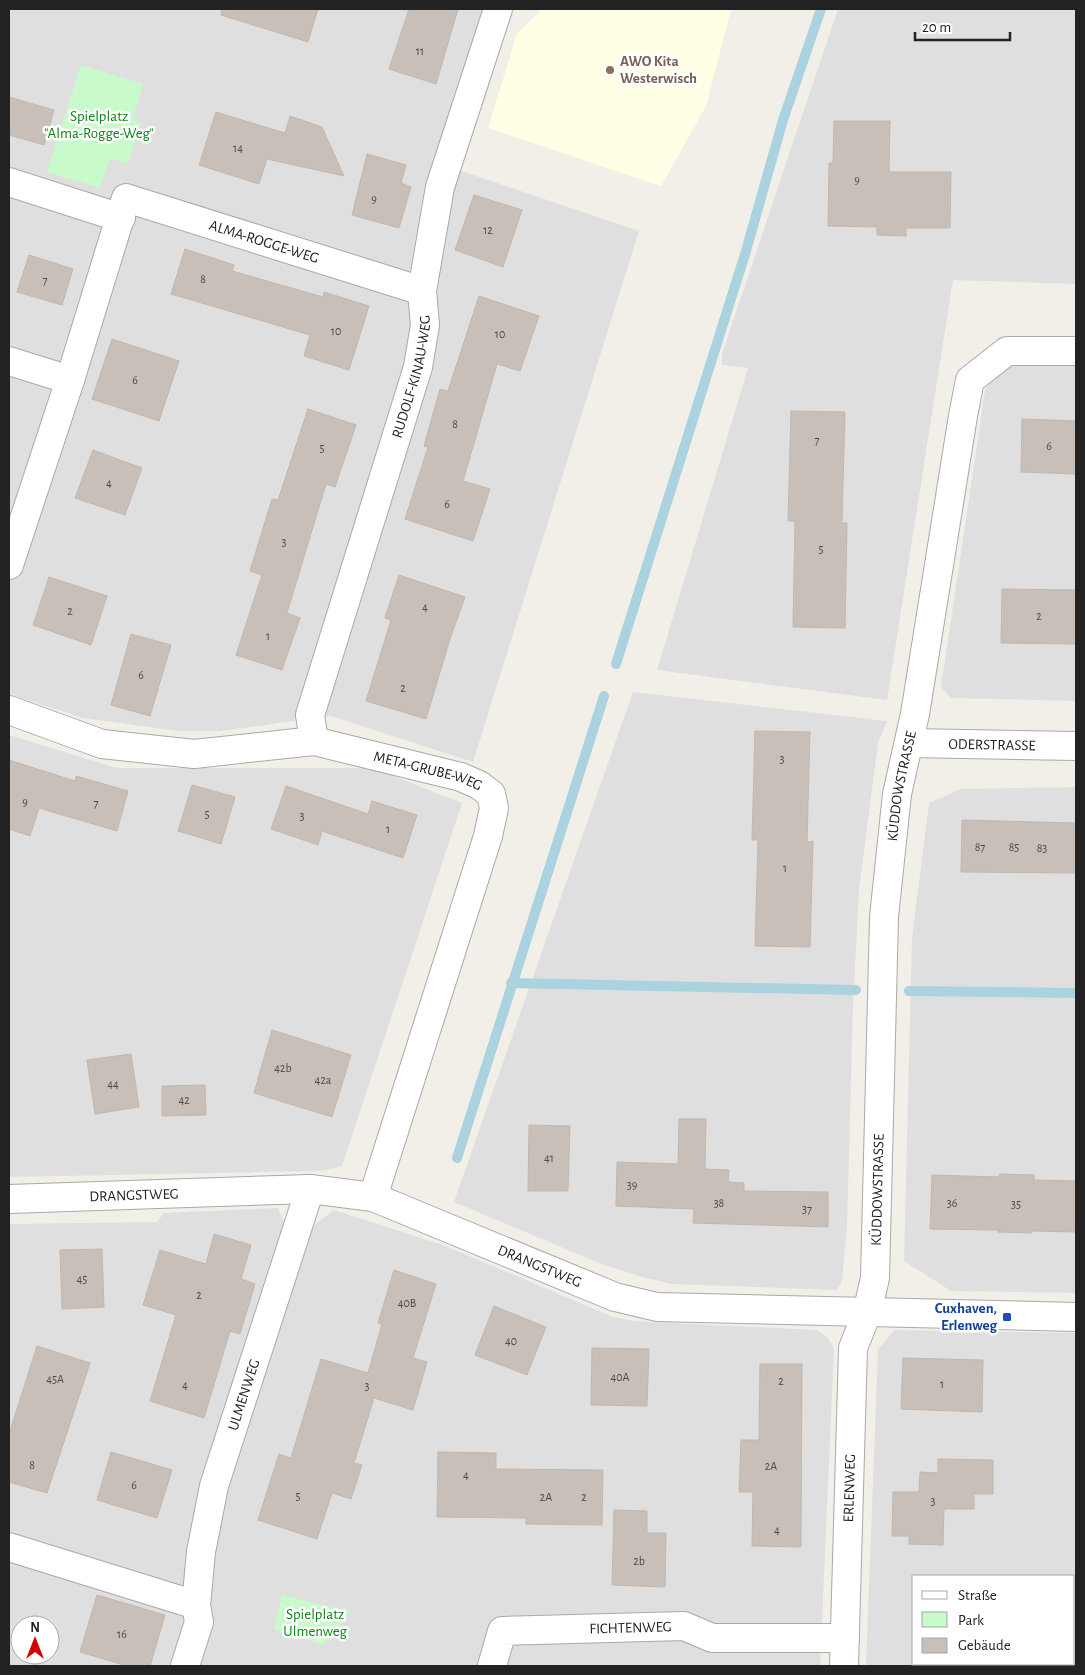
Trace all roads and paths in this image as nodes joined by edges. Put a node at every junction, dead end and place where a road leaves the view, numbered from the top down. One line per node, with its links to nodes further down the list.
1 (498, 9): 4 (street, RUDOLF-KINAU-WEG)
2 (9, 182): 3 (street)
3 (121, 218): 4 (street, ALMA-ROGGE-WEG); 7 (street, ALMA-ROGGE-WEG)
4 (422, 291): 10 (street, RUDOLF-KINAU-WEG)
5 (1076, 351): 11 (street, KÜDDOWSTRASSE)
6 (9, 361): 7 (street)
7 (70, 380): 8 (street, ALMA-ROGGE-WEG)
8 (9, 565)
9 (9, 710): 10 (street, META-GRUBE-WEG)
10 (314, 741): 14 (street, META-GRUBE-WEG)
11 (910, 743): 12 (street, ODERSTRASSE); 16 (street, KÜDDOWSTRASSE)
12 (1076, 746)
13 (310, 1189): 14 (street, DRANGSTWEG); 15 (street, DRANGSTWEG); 19 (street, ULMENWEG)
14 (374, 1197): 16 (street, DRANGSTWEG)
15 (9, 1199)
16 (867, 1313): 17 (street, DRANGSTWEG); 20 (street, ERLENWEG)
17 (1076, 1316)
18 (9, 1547): 19 (street)
19 (196, 1605): 21 (street, ULMENWEG)
20 (845, 1638): 22 (street, FICHTENWEG); 23 (street, ERLENWEG)
21 (186, 1666)
22 (492, 1666)
23 (844, 1666)

